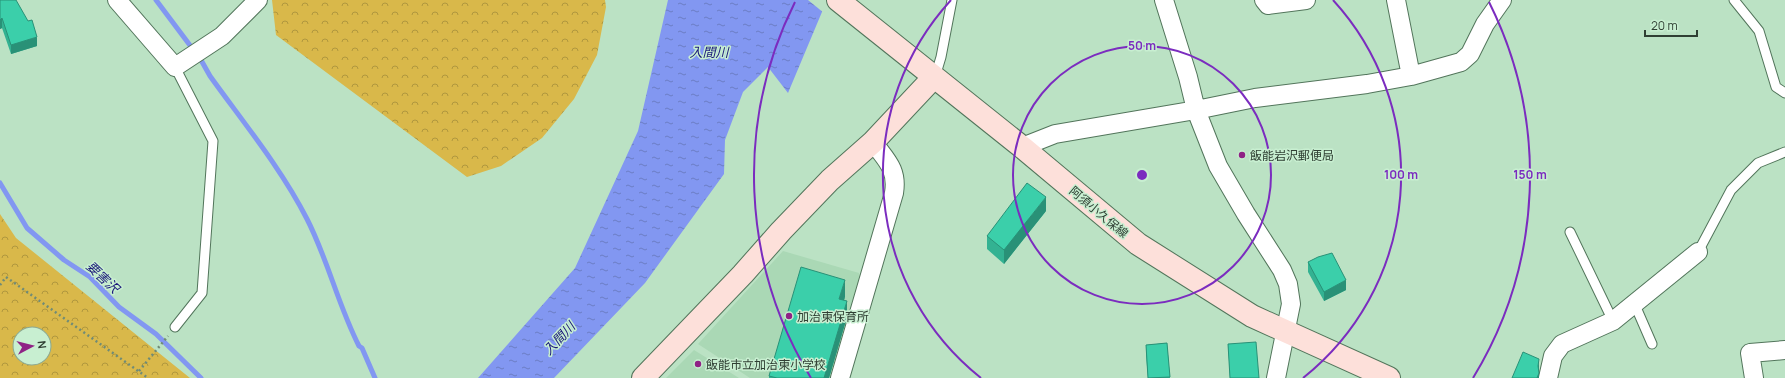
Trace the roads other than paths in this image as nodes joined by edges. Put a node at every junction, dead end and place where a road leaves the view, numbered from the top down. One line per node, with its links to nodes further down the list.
1 (117, 0): 11 (street)
2 (258, 0): 11 (street)
3 (838, 0): 13 (street, 阿須小久保線)
4 (952, 0): 13 (lane)
5 (1164, 0): 15 (street)
6 (1264, 0): 7 (street)
7 (1306, 0)
8 (1396, 0): 12 (street)
9 (1502, 0): 12 (street)
10 (1734, 0): 14 (lane)
11 (180, 64): 23 (lane)
12 (1411, 76): 15 (street)
13 (934, 78): 16 (street); 17 (street, 阿須小久保線)
14 (1785, 93)
15 (1196, 110): 17 (street); 24 (street)
16 (873, 142): 27 (street); 28 (street)
17 (1022, 147): 24 (street, 阿須小久保線)
18 (1785, 152): 20 (lane)
19 (1570, 232): 22 (lane)
20 (1698, 252): 21 (street)
21 (1635, 305): 22 (street); 25 (lane)
22 (1613, 321): 31 (street)
23 (175, 327)
24 (1286, 332): 29 (street); 30 (street, 阿須小久保線)
25 (1652, 344)
26 (1785, 350): 32 (street)
27 (643, 378)
28 (840, 378)
29 (1276, 378)
30 (1389, 378)
31 (1548, 378)
32 (1754, 378)

